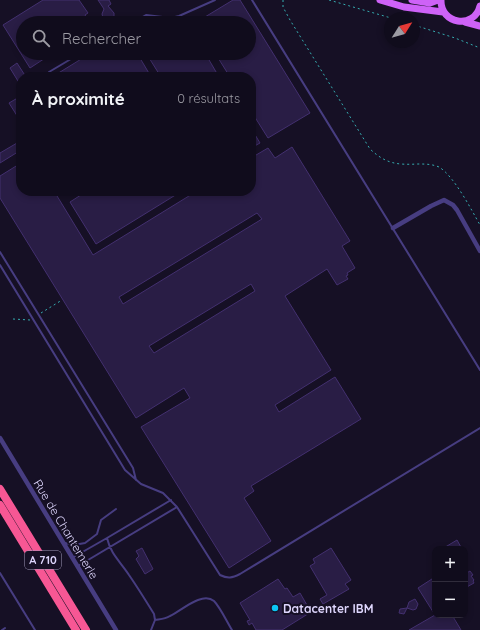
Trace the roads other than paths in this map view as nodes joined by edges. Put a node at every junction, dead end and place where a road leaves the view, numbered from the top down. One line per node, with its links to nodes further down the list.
1 (215, 0): 11 (lane)
2 (252, 0): 16 (lane)
3 (380, 0): 8 (main road)
4 (412, 0): 5 (main road)
5 (438, 0)
6 (441, 0): 8 (main road)
7 (480, 8): 12 (main road)
8 (444, 12): 12 (main road)
9 (144, 16): 10 (lane)
10 (154, 16)
11 (179, 16)
12 (465, 22): 13 (main road)
13 (480, 26)
14 (69, 60): 15 (lane)
15 (49, 72)
16 (393, 228): 17 (street); 20 (lane)
17 (480, 251)
18 (0, 252): 23 (lane)
19 (0, 265): 23 (lane)
20 (480, 370)
21 (480, 428): 27 (lane)
22 (0, 438): 30 (street, Rue de Chantemerle)
23 (136, 481): 25 (lane)
24 (0, 489): 40 (highway, A 710)
25 (171, 500): 27 (lane); 29 (lane)
26 (0, 504): 39 (highway, A 710)
27 (177, 507): 31 (lane)
28 (116, 509): 30 (lane)
29 (107, 538): 31 (lane); 32 (lane)
30 (63, 542): 32 (street, Rue de Chantemerle)
31 (109, 548): 33 (lane); 35 (lane)
32 (72, 558): 33 (street, Rue de Chantemerle)
33 (77, 567): 41 (street, Rue de Chantemerle)
34 (0, 573): 38 (lane)
35 (155, 620): 42 (lane); 43 (lane)
36 (6, 628): 37 (lane)
37 (2, 630)
38 (35, 630)
39 (76, 630)
40 (86, 630)
41 (116, 630)
42 (151, 630)
43 (232, 630)

